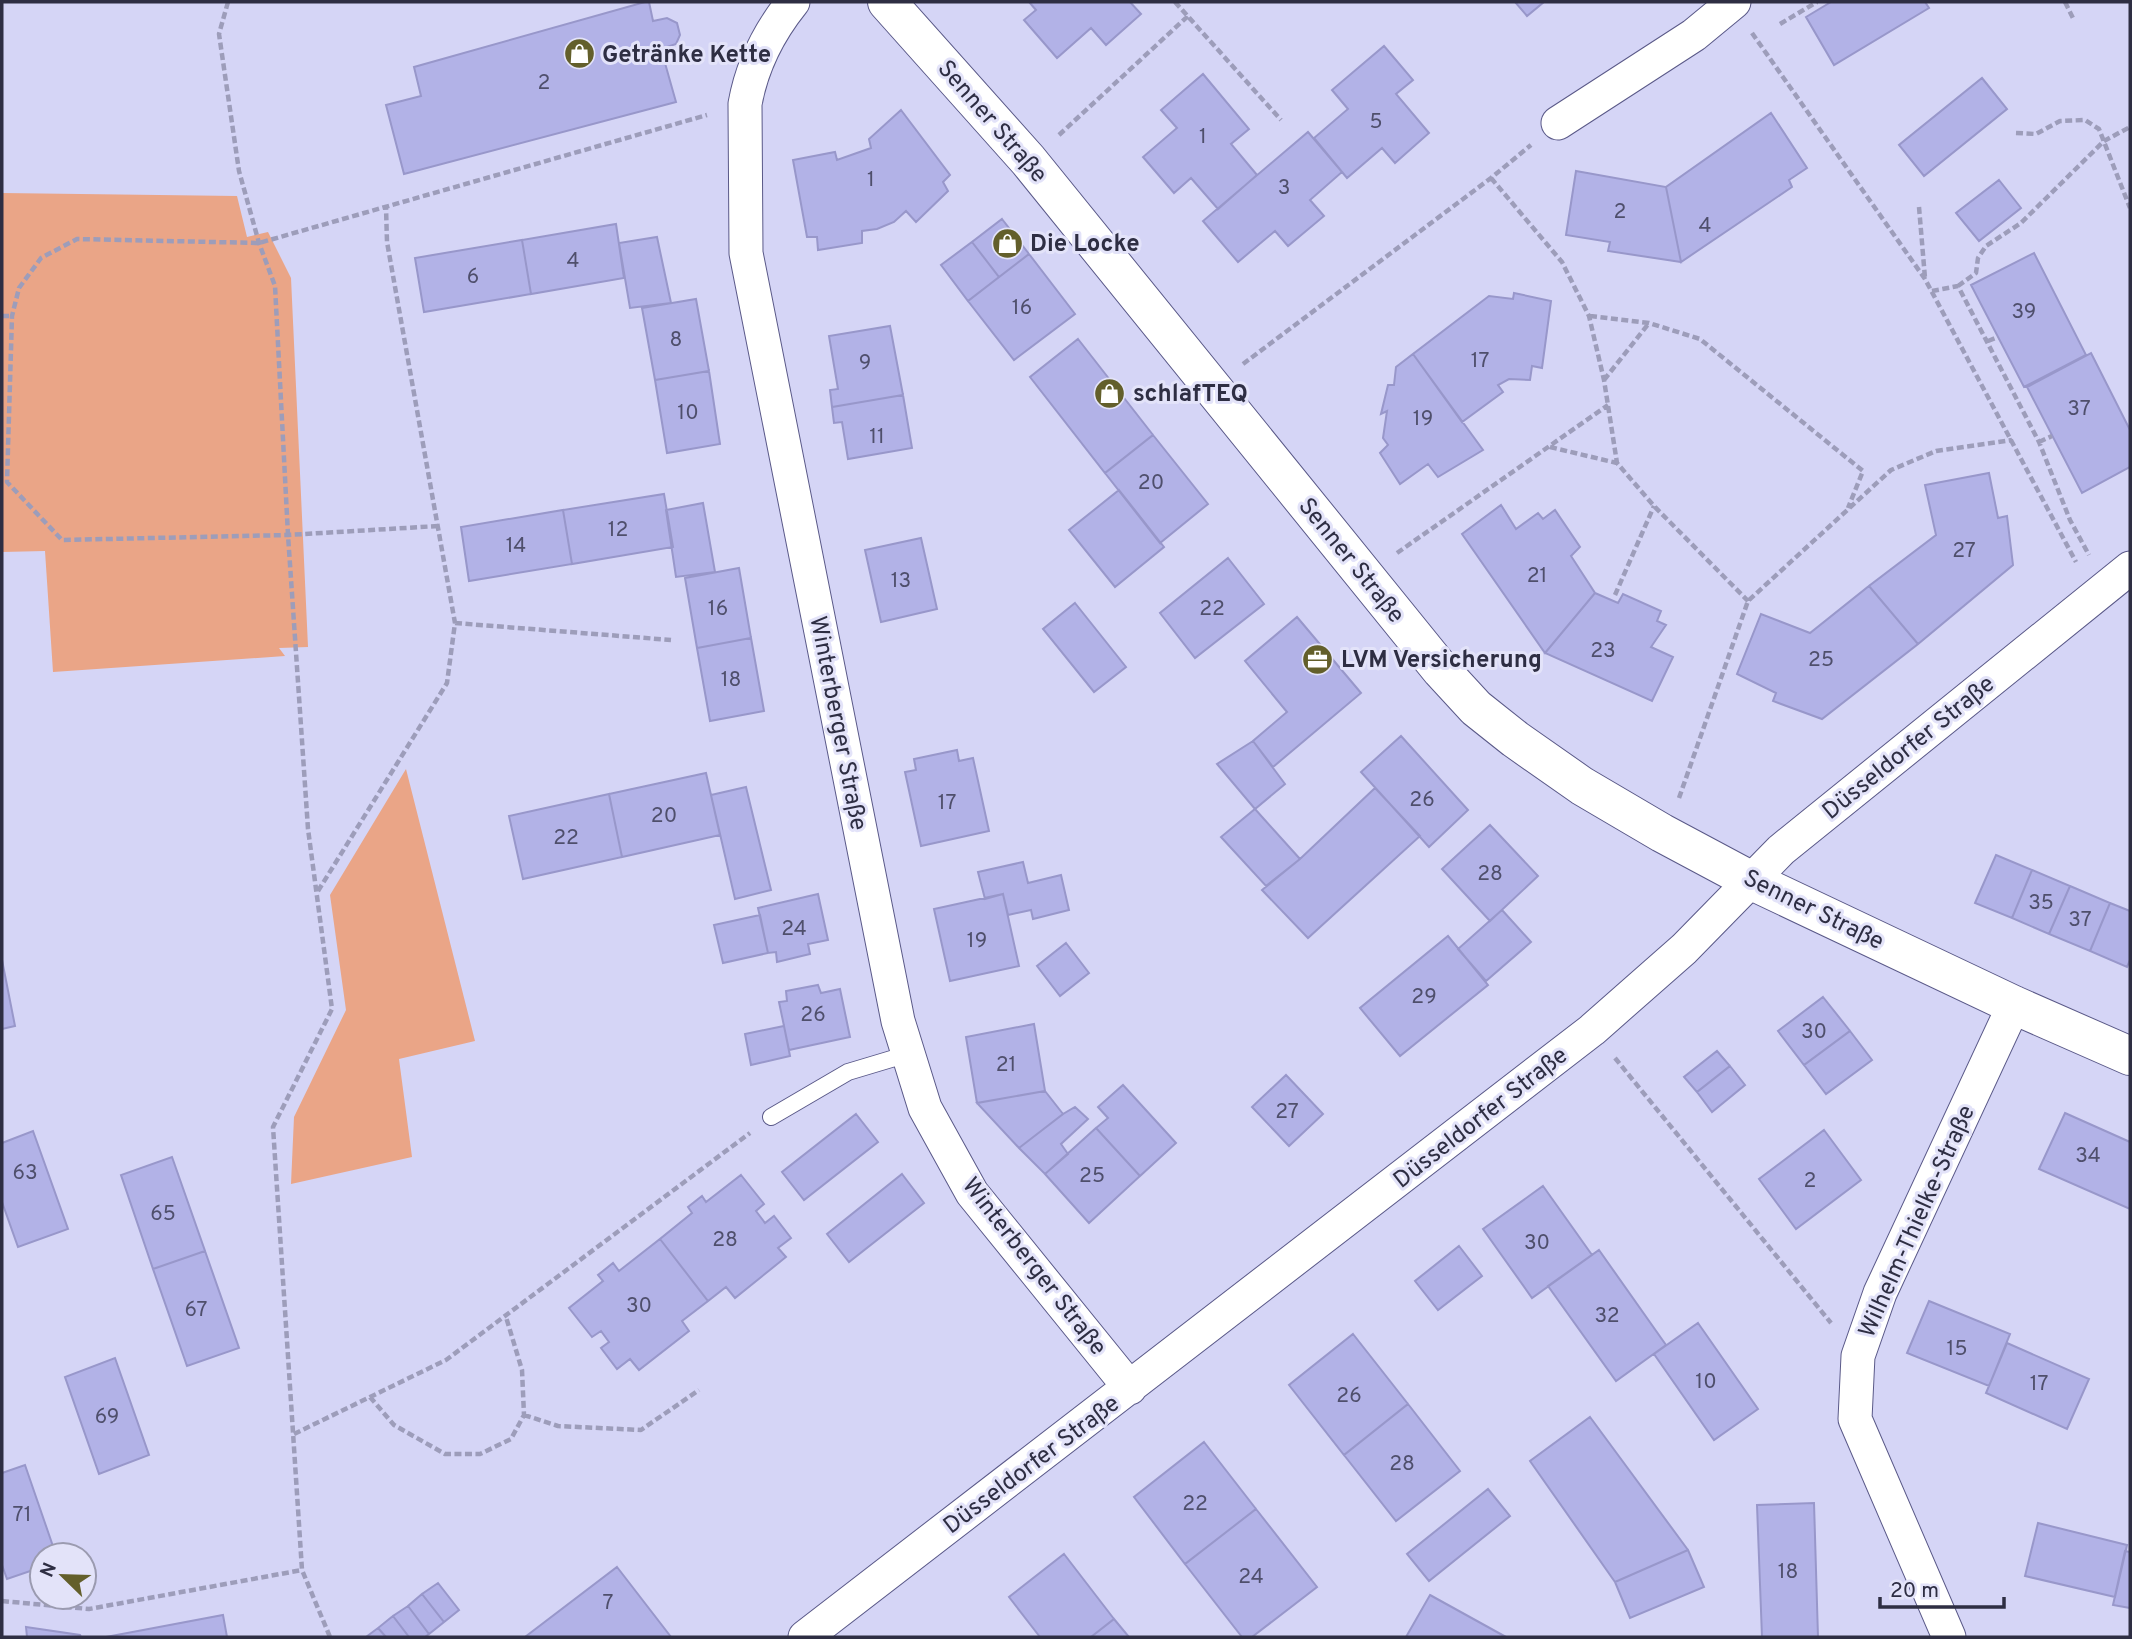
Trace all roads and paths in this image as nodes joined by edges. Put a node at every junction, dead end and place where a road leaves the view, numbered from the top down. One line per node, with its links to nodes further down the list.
1 (228, 2): 22 (path)
2 (793, 2): 11 (street, Winterberger Straße)
3 (887, 2): 53 (street, Senner Straße)
4 (1175, 2): 8 (path)
5 (1817, 2): 10 (path)
6 (2064, 2): 9 (path)
7 (1733, 3): 13 (street); 23 (path)
8 (1188, 16): 12 (path); 17 (path)
9 (2074, 20)
10 (1780, 24)
11 (745, 104): 19 (path); 57 (street, Winterberger Straße)
12 (1281, 120)
13 (1558, 123): 18 (path)
14 (2130, 127): 16 (path)
15 (2017, 133): 16 (path)
16 (2104, 141): 21 (path); 24 (path)
17 (1050, 143)
18 (1491, 178): 28 (path); 32 (path)
19 (386, 207): 22 (path); 42 (path)
20 (1919, 207): 23 (path)
21 (2130, 208)
22 (260, 243): 27 (path); 43 (path)
23 (1925, 279): 25 (path)
24 (1958, 286): 25 (path); 31 (path)
25 (1932, 291): 36 (path)
26 (2, 316): 27 (path)
27 (12, 316): 43 (path)
28 (1589, 316): 29 (path); 33 (path)
29 (1649, 323): 33 (path); 41 (path)
30 (1998, 337): 31 (path)
31 (1989, 341): 37 (path)
32 (1239, 367)
33 (1604, 380): 34 (path)
34 (1608, 405): 38 (path); 39 (path)
35 (2052, 436): 37 (path)
36 (2011, 440): 41 (path); 45 (path)
37 (2039, 442): 44 (path)
38 (1549, 447): 39 (path); 46 (path)
39 (1617, 463): 40 (path)
40 (1654, 506): 48 (path); 49 (path)
41 (1847, 512): 49 (path)
42 (438, 526): 43 (path); 50 (path)
43 (288, 535): 54 (path)
44 (2080, 536)
45 (2067, 544)
46 (1392, 556)
47 (2130, 568): 53 (street, Düsseldorfer Straße)
48 (1615, 594)
49 (1748, 601): 52 (path)
50 (455, 623): 51 (path); 54 (path)
51 (670, 640)
52 (1678, 800)
53 (1750, 880): 55 (street, Senner Straße); 56 (street, Düsseldorfer Straße)
54 (317, 893): 66 (path)
55 (2014, 1005): 58 (street, Senner Straße); 61 (street, Wilhelm-Thielke-Straße)
56 (1592, 1030): 61 (path); 62 (street, Düsseldorfer Straße)
57 (908, 1054): 59 (lane); 62 (street, Winterberger Straße)
58 (2130, 1056)
59 (771, 1117): 60 (path)
60 (506, 1317): 64 (path); 65 (path)
61 (1858, 1356): 71 (street, Wilhelm-Thielke-Straße)
62 (1130, 1388): 70 (street, Düsseldorfer Straße)
63 (699, 1390): 65 (path)
64 (370, 1397): 65 (path); 66 (path)
65 (524, 1415)
66 (294, 1434): 67 (path)
67 (302, 1570): 68 (path); 69 (path)
68 (2, 1601)
69 (330, 1637)
70 (805, 1637)
71 (1949, 1637)

